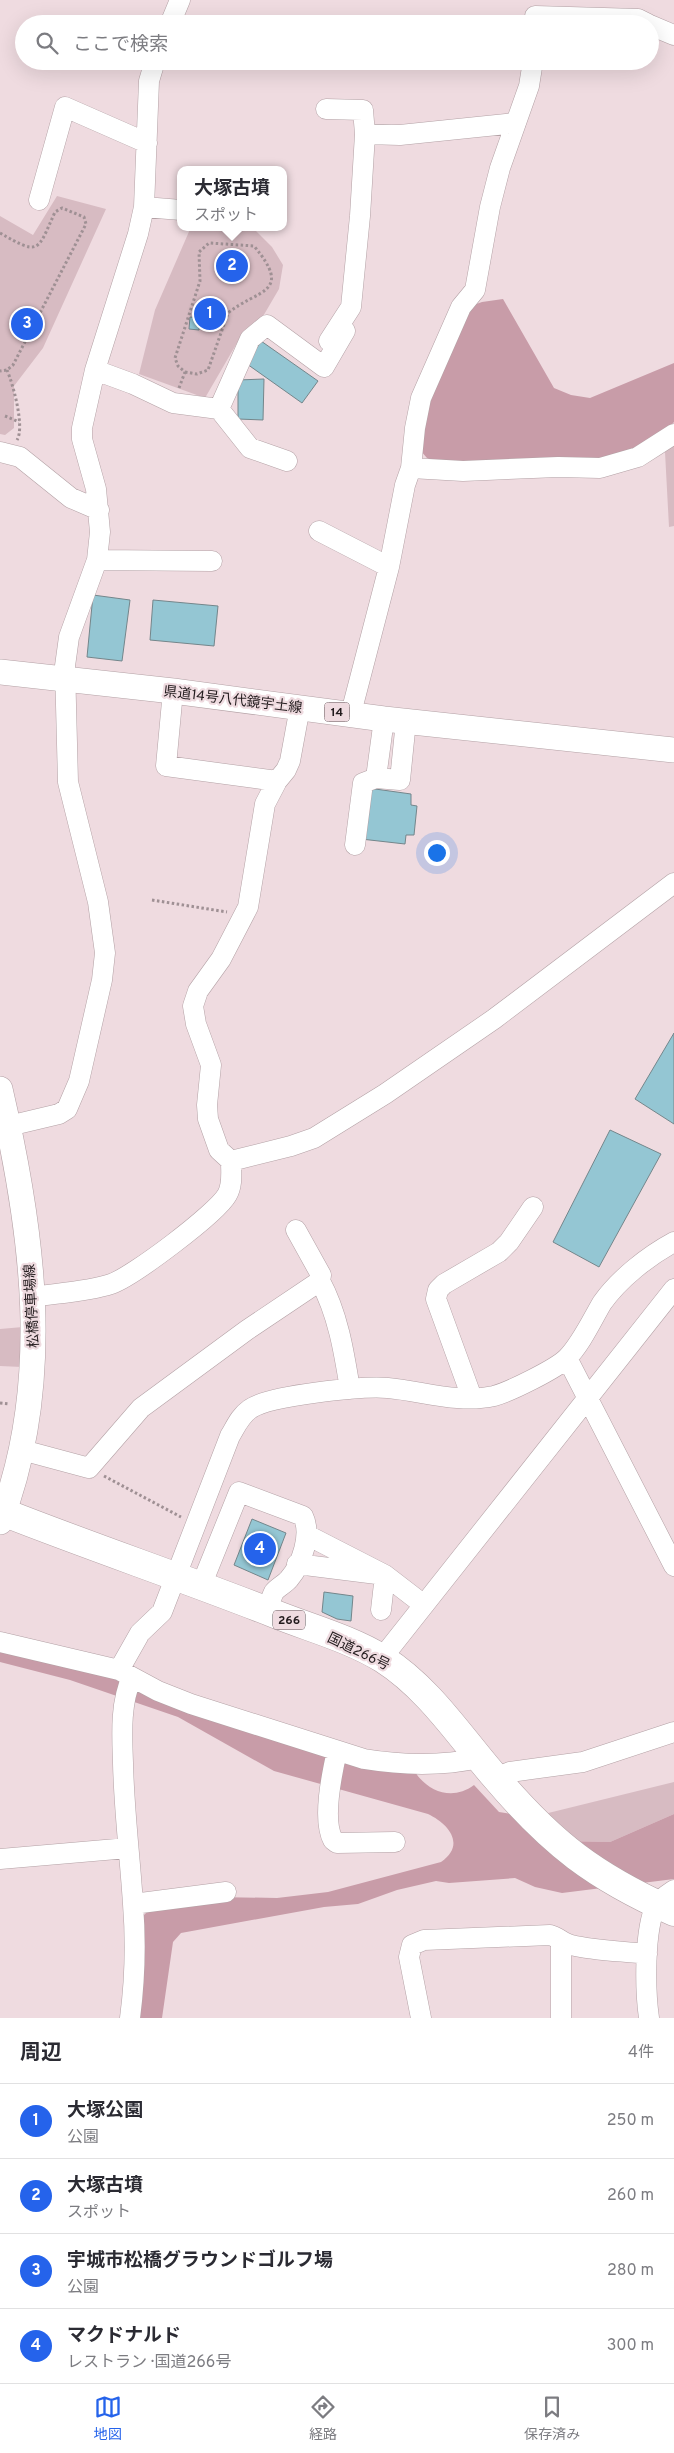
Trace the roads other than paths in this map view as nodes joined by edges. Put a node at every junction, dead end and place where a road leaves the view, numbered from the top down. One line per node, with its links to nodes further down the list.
1 (180, 0): 3 (street)
2 (535, 13): 4 (street)
3 (174, 15)
4 (569, 15)
5 (659, 28): 6 (street)
6 (674, 35)
7 (149, 70): 12 (street)
8 (532, 70): 10 (street)
9 (326, 109): 11 (street)
10 (516, 123): 11 (street); 24 (street)
11 (365, 134): 17 (street)
12 (147, 143): 13 (street); 14 (street)
13 (39, 200)
14 (144, 206): 15 (street); 18 (street)
15 (177, 210)
16 (352, 320): 20 (street)
17 (328, 341)
18 (96, 366): 19 (street); 20 (street); 25 (street)
19 (135, 377)
20 (219, 409): 23 (street)
21 (674, 434): 24 (street)
22 (2, 452): 25 (street)
23 (287, 461)
24 (411, 468): 29 (street)
25 (99, 510): 27 (street)
26 (319, 531): 29 (street)
27 (97, 560): 28 (street); 31 (street)
28 (212, 562)
29 (389, 567): 34 (street)
30 (0, 672): 31 (main road, 県道14号八代鏡宇土線 / 14)
31 (66, 680): 32 (main road, 県道14号八代鏡宇土線 / 14); 41 (street)
32 (173, 691): 33 (main road, 県道14号八代鏡宇土線 / 14); 37 (street)
33 (300, 707): 34 (main road, 県道14号八代鏡宇土線 / 14); 37 (street)
34 (351, 713): 35 (main road, 県道14号八代鏡宇土線 / 14)
35 (395, 720): 36 (main road, 県道14号八代鏡宇土線 / 14); 38 (street)
36 (674, 750)
37 (276, 781): 42 (street)
38 (355, 845)
39 (674, 883): 42 (street)
40 (0, 1089): 41 (main road, 松橋停車場線)
41 (4, 1126): 48 (main road, 松橋停車場線)
42 (231, 1161): 48 (street)
43 (533, 1207): 51 (street)
44 (296, 1230): 46 (street)
45 (674, 1242): 49 (street)
46 (320, 1281): 50 (street); 53 (street)
47 (674, 1289): 52 (street)
48 (31, 1297): 53 (main road, 松橋停車場線)
49 (567, 1358): 51 (street); 52 (street)
50 (350, 1389): 51 (street); 59 (street)
51 (472, 1398)
52 (588, 1398): 57 (street); 60 (street)
53 (22, 1450): 54 (main road, 松橋停車場線)
54 (1, 1515): 59 (highway, 国道266号 / 266)
55 (307, 1535): 56 (street); 58 (street); 59 (street)
56 (297, 1564): 58 (street); 62 (street)
57 (674, 1566)
58 (385, 1575): 60 (street); 61 (street)
59 (189, 1582): 62 (highway, 国道266号 / 266); 65 (street)
60 (424, 1605): 64 (street)
61 (381, 1610)
62 (267, 1611): 64 (highway, 国道266号 / 266)
63 (0, 1642): 65 (street)
64 (382, 1658): 68 (highway, 国道266号 / 266)
65 (127, 1676): 67 (street); 70 (street)
66 (674, 1732): 68 (street)
67 (336, 1754): 68 (street); 69 (street)
68 (487, 1768): 73 (highway, 国道266号 / 266)
69 (395, 1842)
70 (128, 1848): 71 (street); 74 (street)
71 (0, 1859)
72 (226, 1892): 74 (street)
73 (668, 1902): 76 (street)
74 (134, 1904): 77 (street)
75 (561, 1942): 76 (street); 78 (street); 79 (street)
76 (648, 1954): 80 (street)
77 (130, 2018)
78 (421, 2018)
79 (561, 2018)
80 (649, 2018)

